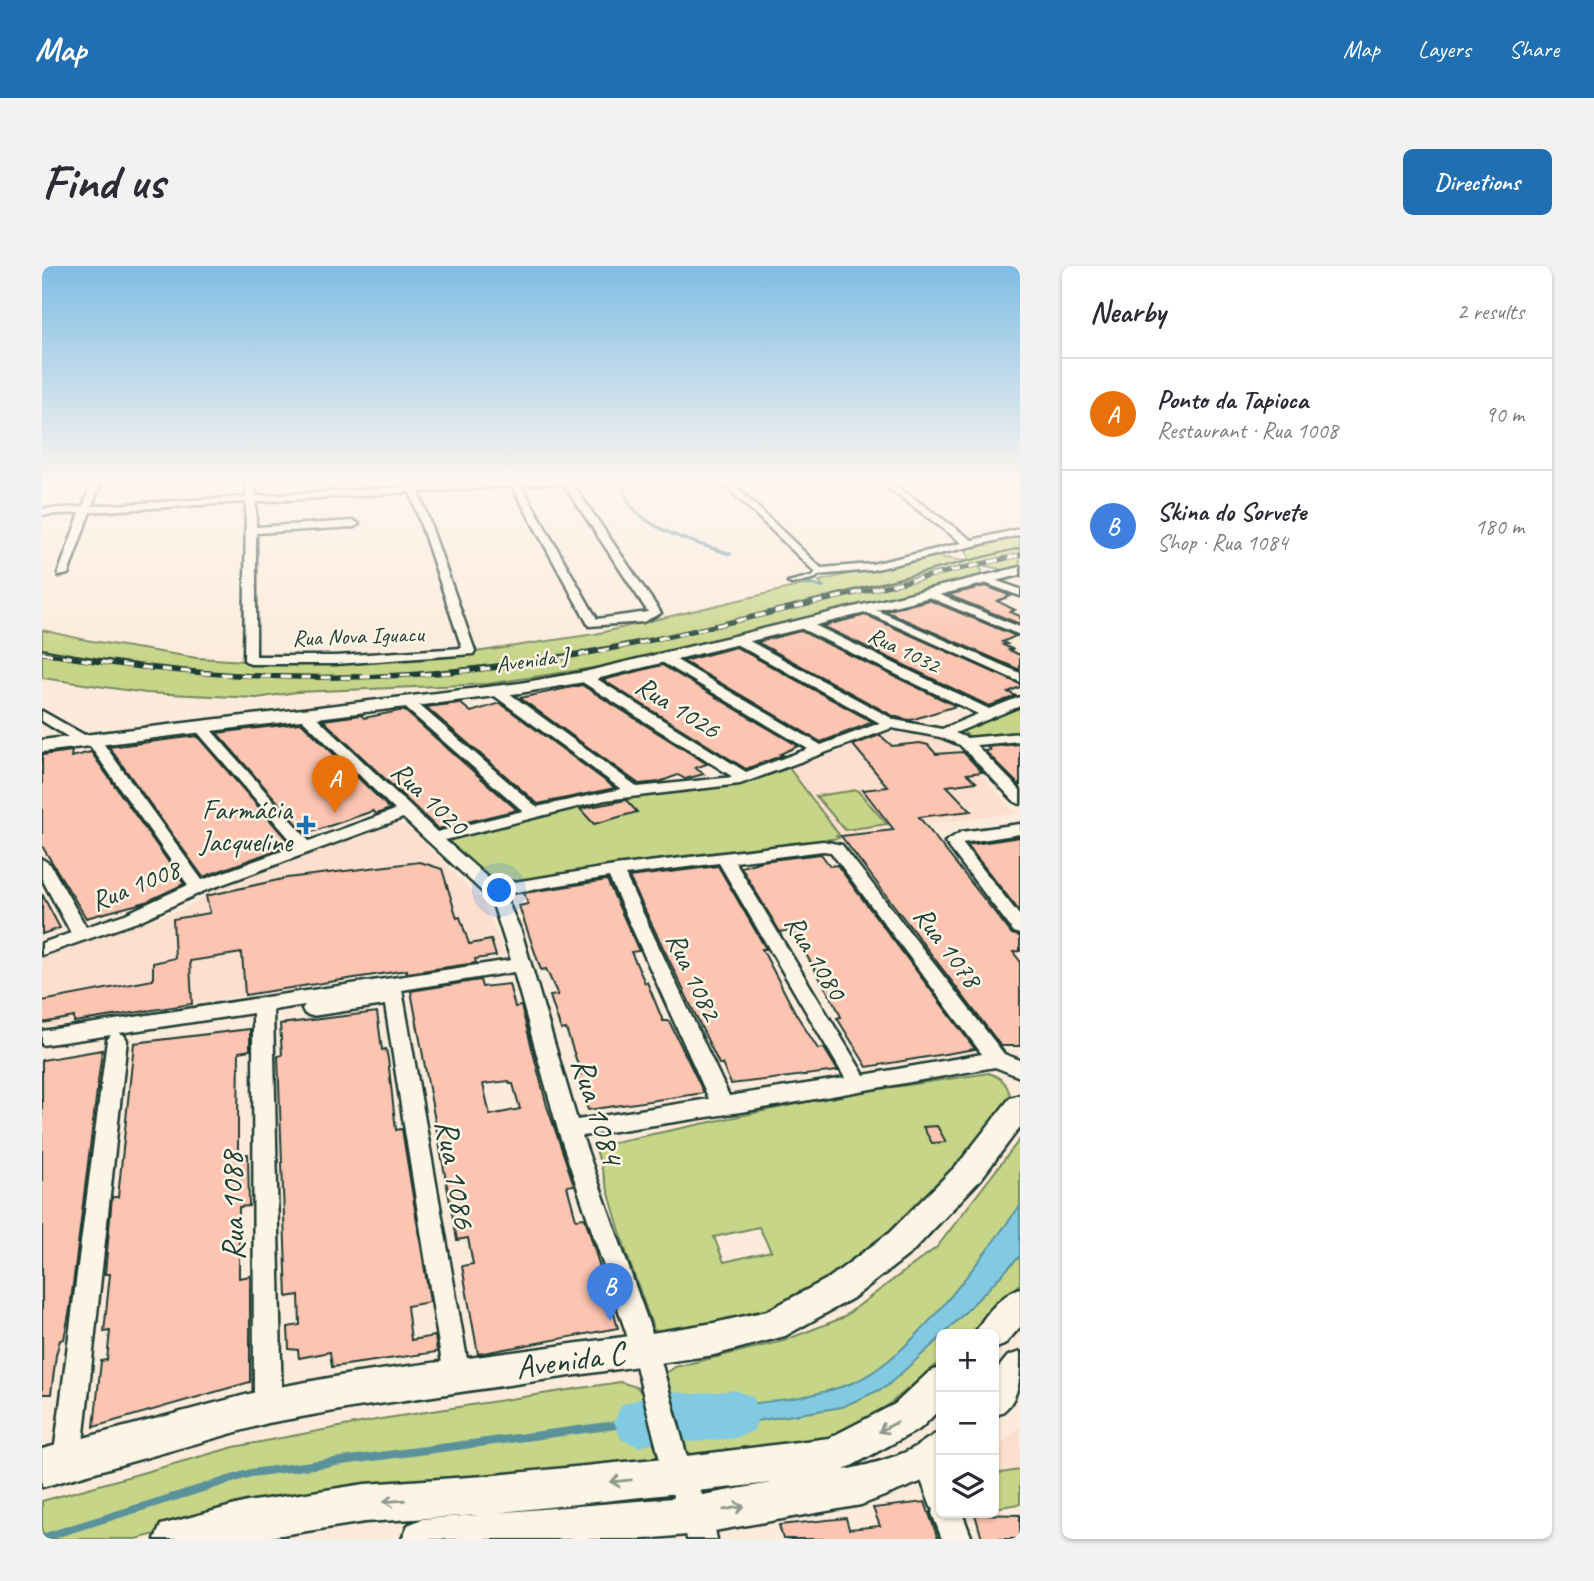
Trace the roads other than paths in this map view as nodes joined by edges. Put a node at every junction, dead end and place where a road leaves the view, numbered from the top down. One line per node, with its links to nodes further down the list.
1 (76, 539): 12 (street)
2 (250, 539): 3 (street, Rua Nova Iguacu)
3 (431, 539)
4 (546, 539): 5 (street)
5 (605, 539)
6 (785, 539): 11 (street)
7 (965, 539): 9 (street)
8 (982, 539): 9 (street)
9 (969, 542): 11 (street)
10 (1020, 571): 13 (street, Avenida J)
11 (818, 572): 14 (lane)
12 (63, 574)
13 (986, 580): 15 (street); 16 (street, Avenida J)
14 (791, 582)
15 (1020, 593)
16 (930, 594): 17 (street, Avenida J); 19 (street)
17 (867, 609): 18 (street, Avenida J); 23 (street)
18 (802, 624): 20 (street, Avenida J); 28 (street, Rua 1032)
19 (1020, 631)
20 (737, 640): 21 (street, Avenida J); 30 (street)
21 (664, 658): 22 (street, Avenida J); 37 (street)
22 (584, 677): 24 (street, Avenida J); 38 (street, Rua 1026)
23 (1020, 678)
24 (497, 691): 25 (street, Avenida J); 39 (street)
25 (406, 701): 27 (street, Avenida J); 42 (street)
26 (1020, 701): 28 (street)
27 (304, 713): 31 (street, Avenida J); 41 (street, Rua 1020)
28 (989, 713): 32 (street)
29 (42, 715): 34 (street)
30 (891, 724): 32 (street); 37 (street)
31 (199, 725): 34 (street, Avenida J); 45 (street)
32 (943, 733): 35 (street)
33 (1020, 737): 35 (street)
34 (88, 739): 36 (street, Avenida J); 49 (street)
35 (965, 742): 40 (street)
36 (42, 746)
37 (820, 750): 38 (street)
38 (745, 778): 39 (street)
39 (635, 792): 42 (street)
40 (1020, 800)
41 (405, 812): 44 (street, Rua 1020); 45 (street, Rua 1008)
42 (536, 814): 44 (street)
43 (1020, 829): 51 (street)
44 (433, 838): 50 (street, Rua 1020)
45 (306, 848): 49 (street, Rua 1008)
46 (724, 858): 48 (street); 60 (street, Rua 1078); 62 (street, Rua 1080)
47 (42, 864): 52 (street)
48 (615, 871): 50 (street); 63 (street, Rua 1082)
49 (198, 887): 52 (street, Rua 1008)
50 (492, 891): 54 (street, Rua 1084)
51 (1020, 928)
52 (82, 934): 53 (street, Rua 1008)
53 (42, 949)
54 (522, 965): 55 (street); 65 (street, Rua 1084)
55 (391, 991): 56 (street); 70 (street, Rua 1086)
56 (262, 1011): 57 (street); 58 (street); 73 (street, Rua 1088)
57 (42, 1038)
58 (117, 1040): 59 (street); 75 (street)
59 (42, 1049)
60 (997, 1059): 61 (street, Rua 1078); 62 (street)
61 (1020, 1069)
62 (859, 1084): 63 (street)
63 (722, 1105): 65 (street)
64 (1020, 1106): 68 (street, Avenida C)
65 (569, 1130): 68 (street, Rua 1084)
66 (1020, 1303): 67 (street)
67 (997, 1329)
68 (649, 1364): 70 (street, Avenida C); 76 (street, Rua 1084)
69 (1020, 1368): 72 (street)
70 (457, 1376): 73 (street, Avenida C)
71 (936, 1389): 76 (street, one-way to 76)
72 (999, 1394)
73 (268, 1406): 75 (street, Avenida C)
74 (935, 1456): 78 (street, one-way to 74)
75 (54, 1464)
76 (678, 1476): 78 (street, Rua 1084); 80 (street, one-way to 80)
77 (949, 1518): 82 (street)
78 (699, 1527): 79 (street)
79 (470, 1536): 81 (street)
80 (174, 1539)
81 (422, 1539)
82 (957, 1539)

